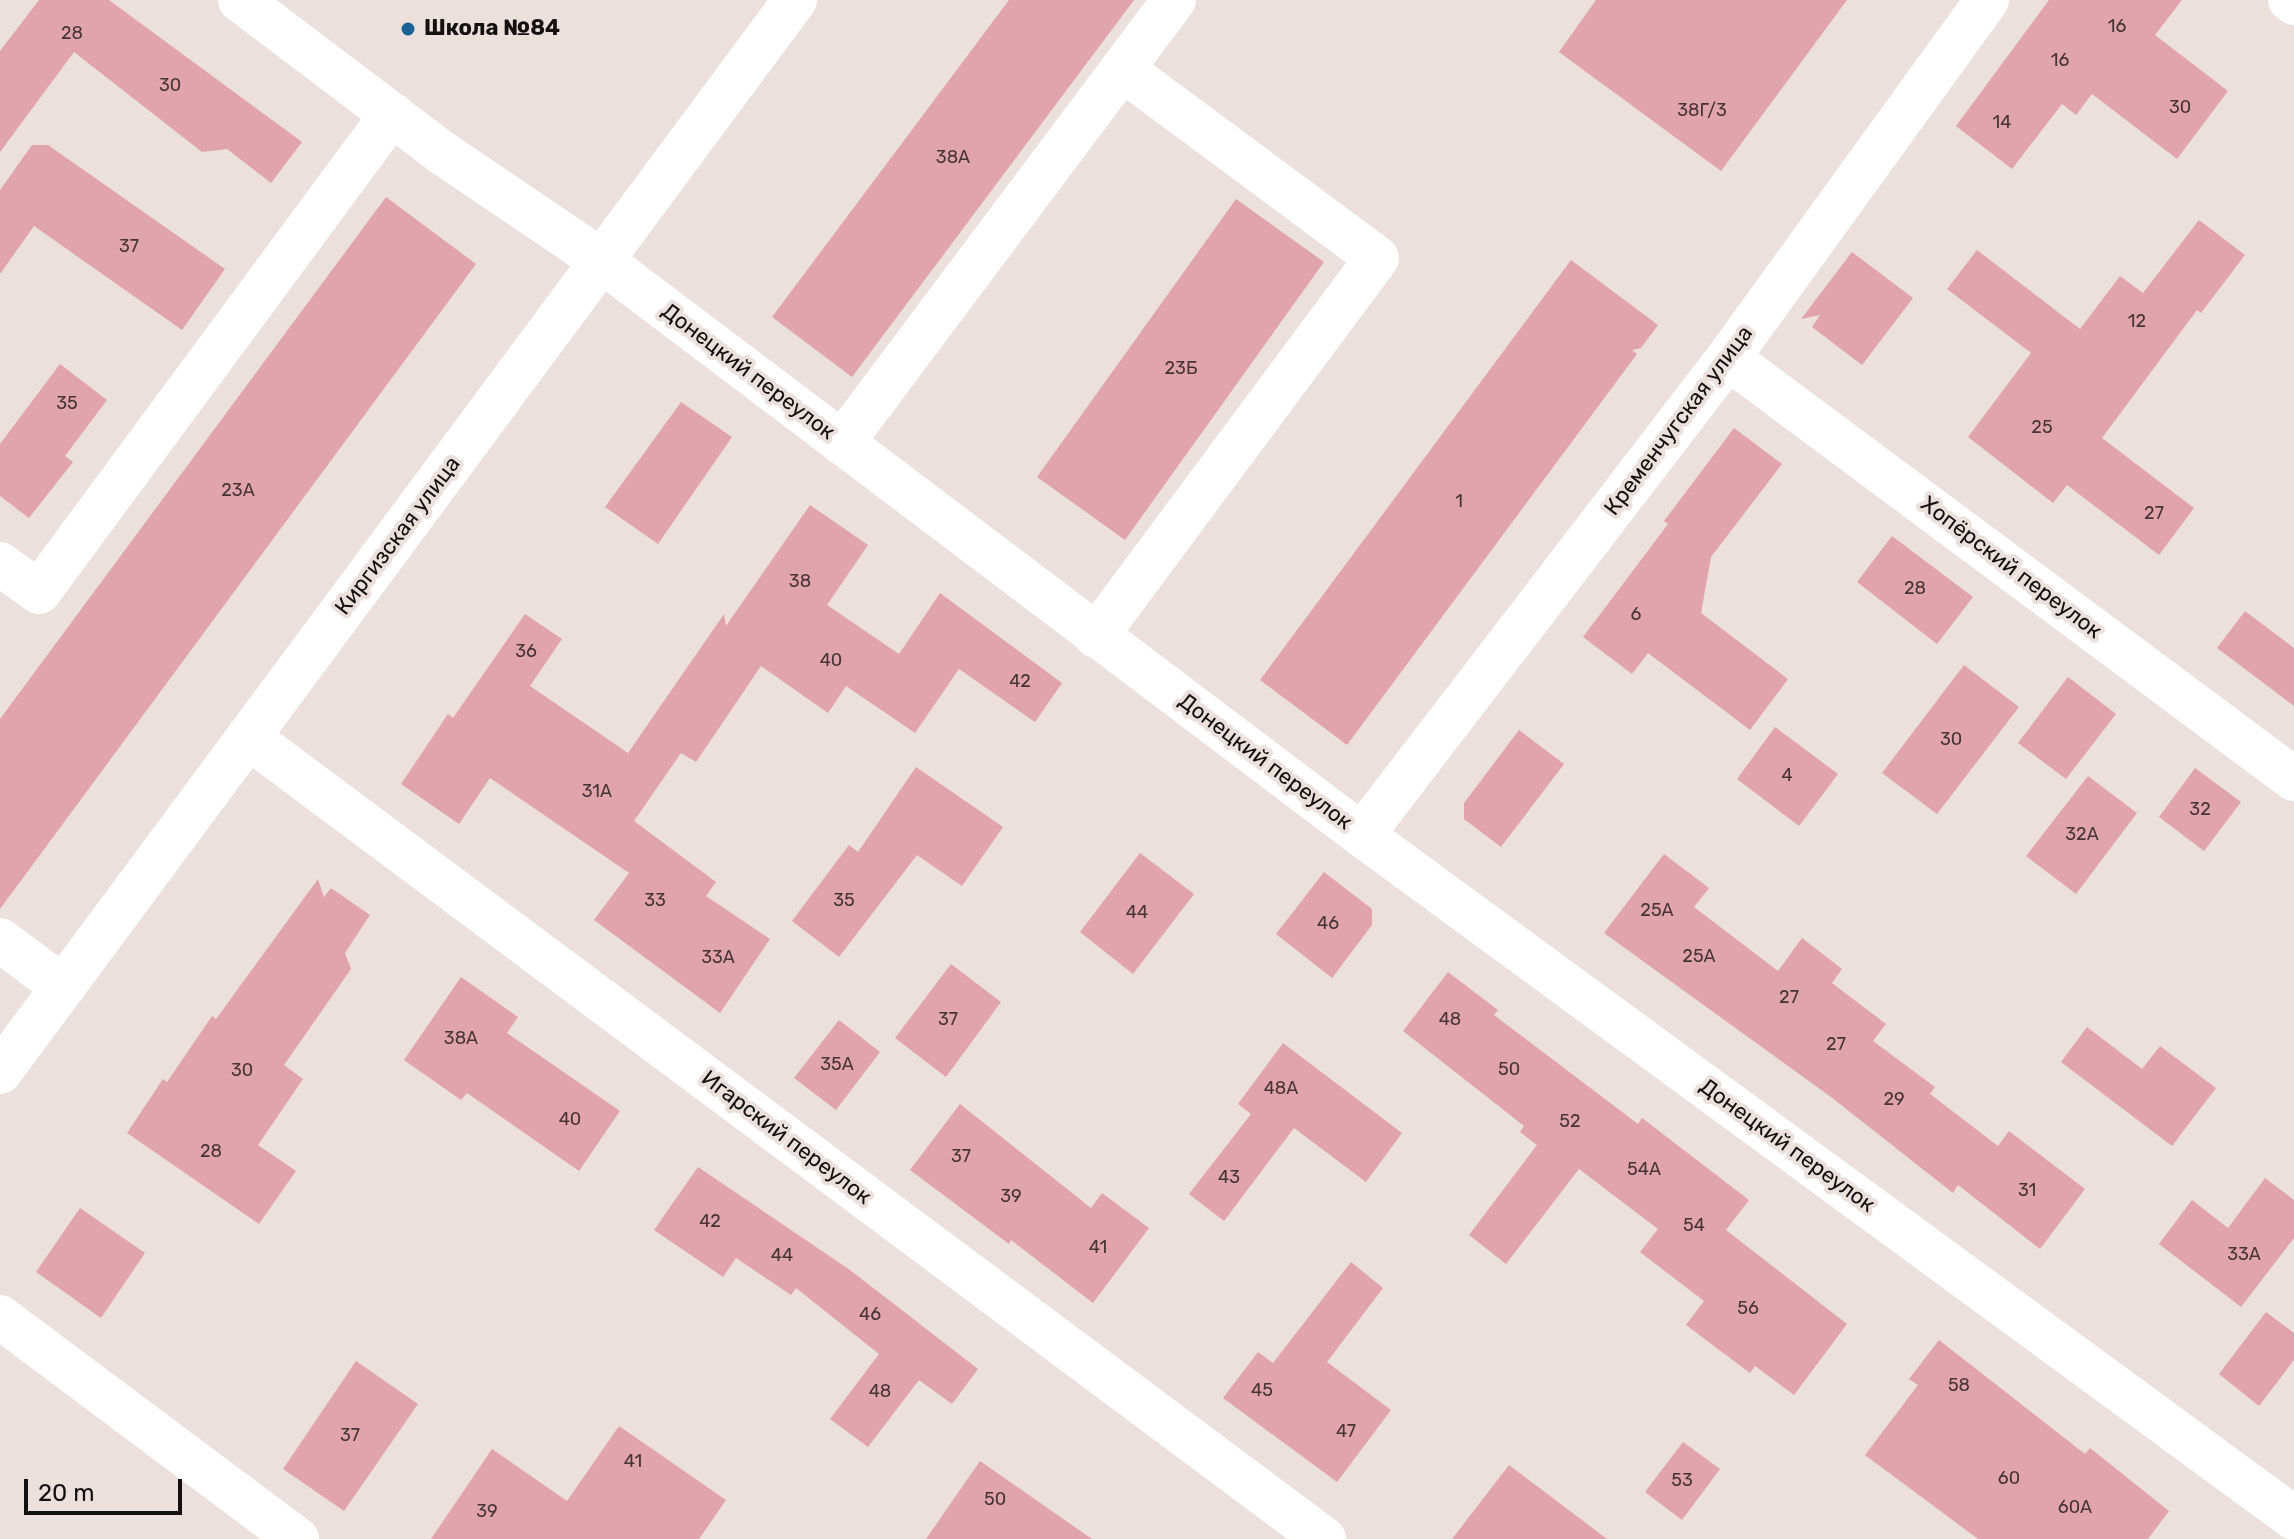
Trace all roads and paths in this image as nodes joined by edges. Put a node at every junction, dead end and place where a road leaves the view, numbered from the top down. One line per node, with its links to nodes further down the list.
1 (240, 0): 6 (street, Донецкий переулок)
2 (795, 0): 7 (street, Киргизская улица)
3 (1174, 0): 5 (street)
4 (1987, 0): 8 (street, Кременчугская улица)
5 (1122, 69): 9 (street); 11 (street)
6 (392, 114): 7 (street, Донецкий переулок); 10 (street)
7 (602, 261): 9 (street, Донецкий переулок); 12 (street, Киргизская улица)
8 (1728, 358): 13 (street, Хопёрский переулок); 14 (street, Кременчугская улица)
9 (842, 443): 11 (street, Донецкий переулок)
10 (0, 564)
11 (1096, 636): 14 (street, Донецкий переулок)
12 (248, 737): 16 (street, Киргизская улица); 21 (street, Игарский переулок)
13 (2294, 779)
14 (1362, 835): 19 (street, Донецкий переулок)
15 (0, 940): 16 (street)
16 (63, 987): 17 (street, Киргизская улица)
17 (0, 1072)
18 (0, 1317): 20 (street)
19 (2294, 1518)
20 (297, 1539)
21 (1324, 1539)

